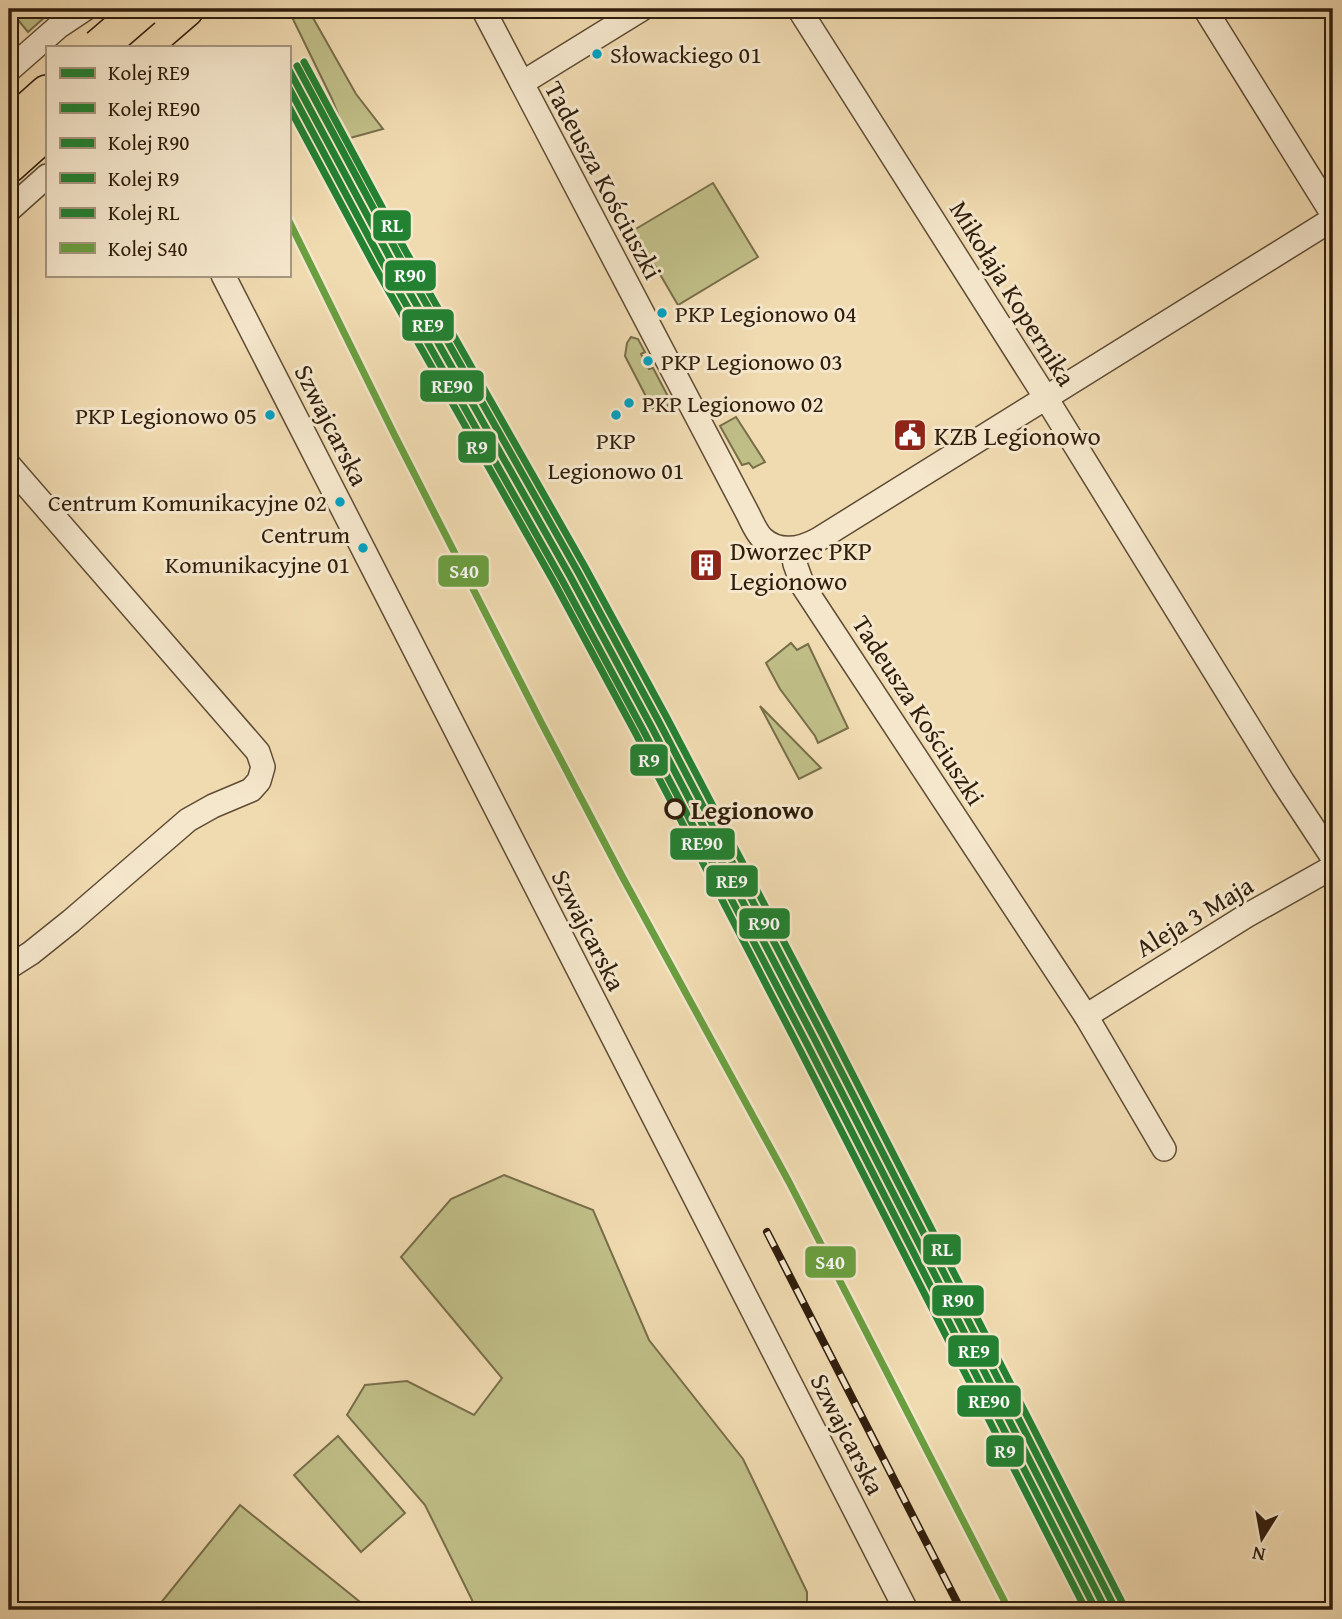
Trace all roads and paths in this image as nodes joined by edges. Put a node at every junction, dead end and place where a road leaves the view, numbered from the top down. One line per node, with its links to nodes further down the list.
1 (85, 9): 12 (street)
2 (97, 9): 10 (street)
3 (143, 9): 9 (main road, bridge)
4 (186, 9): 11 (main road)
5 (484, 9): 13 (street, Tadeusza Kościuszki)
6 (642, 9): 13 (street)
7 (799, 9): 22 (street, Mikołaja Kopernika)
8 (1205, 9): 20 (street)
9 (100, 46)
10 (116, 46)
11 (143, 46)
12 (9, 70)
13 (522, 83): 24 (street, Tadeusza Kościuszki)
14 (46, 94): 15 (main road)
15 (9, 127)
16 (46, 132): 17 (main road)
17 (9, 165)
18 (46, 177): 19 (street)
19 (9, 210)
20 (1333, 217): 22 (street)
21 (224, 276): 30 (street, Szwajcarska)
22 (1046, 398): 24 (street); 25 (street, Mikołaja Kopernika)
23 (9, 465): 27 (street)
24 (792, 549): 28 (street, Tadeusza Kościuszki)
25 (1333, 858)
26 (1333, 867): 28 (street, Aleja 3 Maja)
27 (9, 967)
28 (1086, 1016): 29 (street, Tadeusza Kościuszki)
29 (1164, 1149)
30 (906, 1610)

